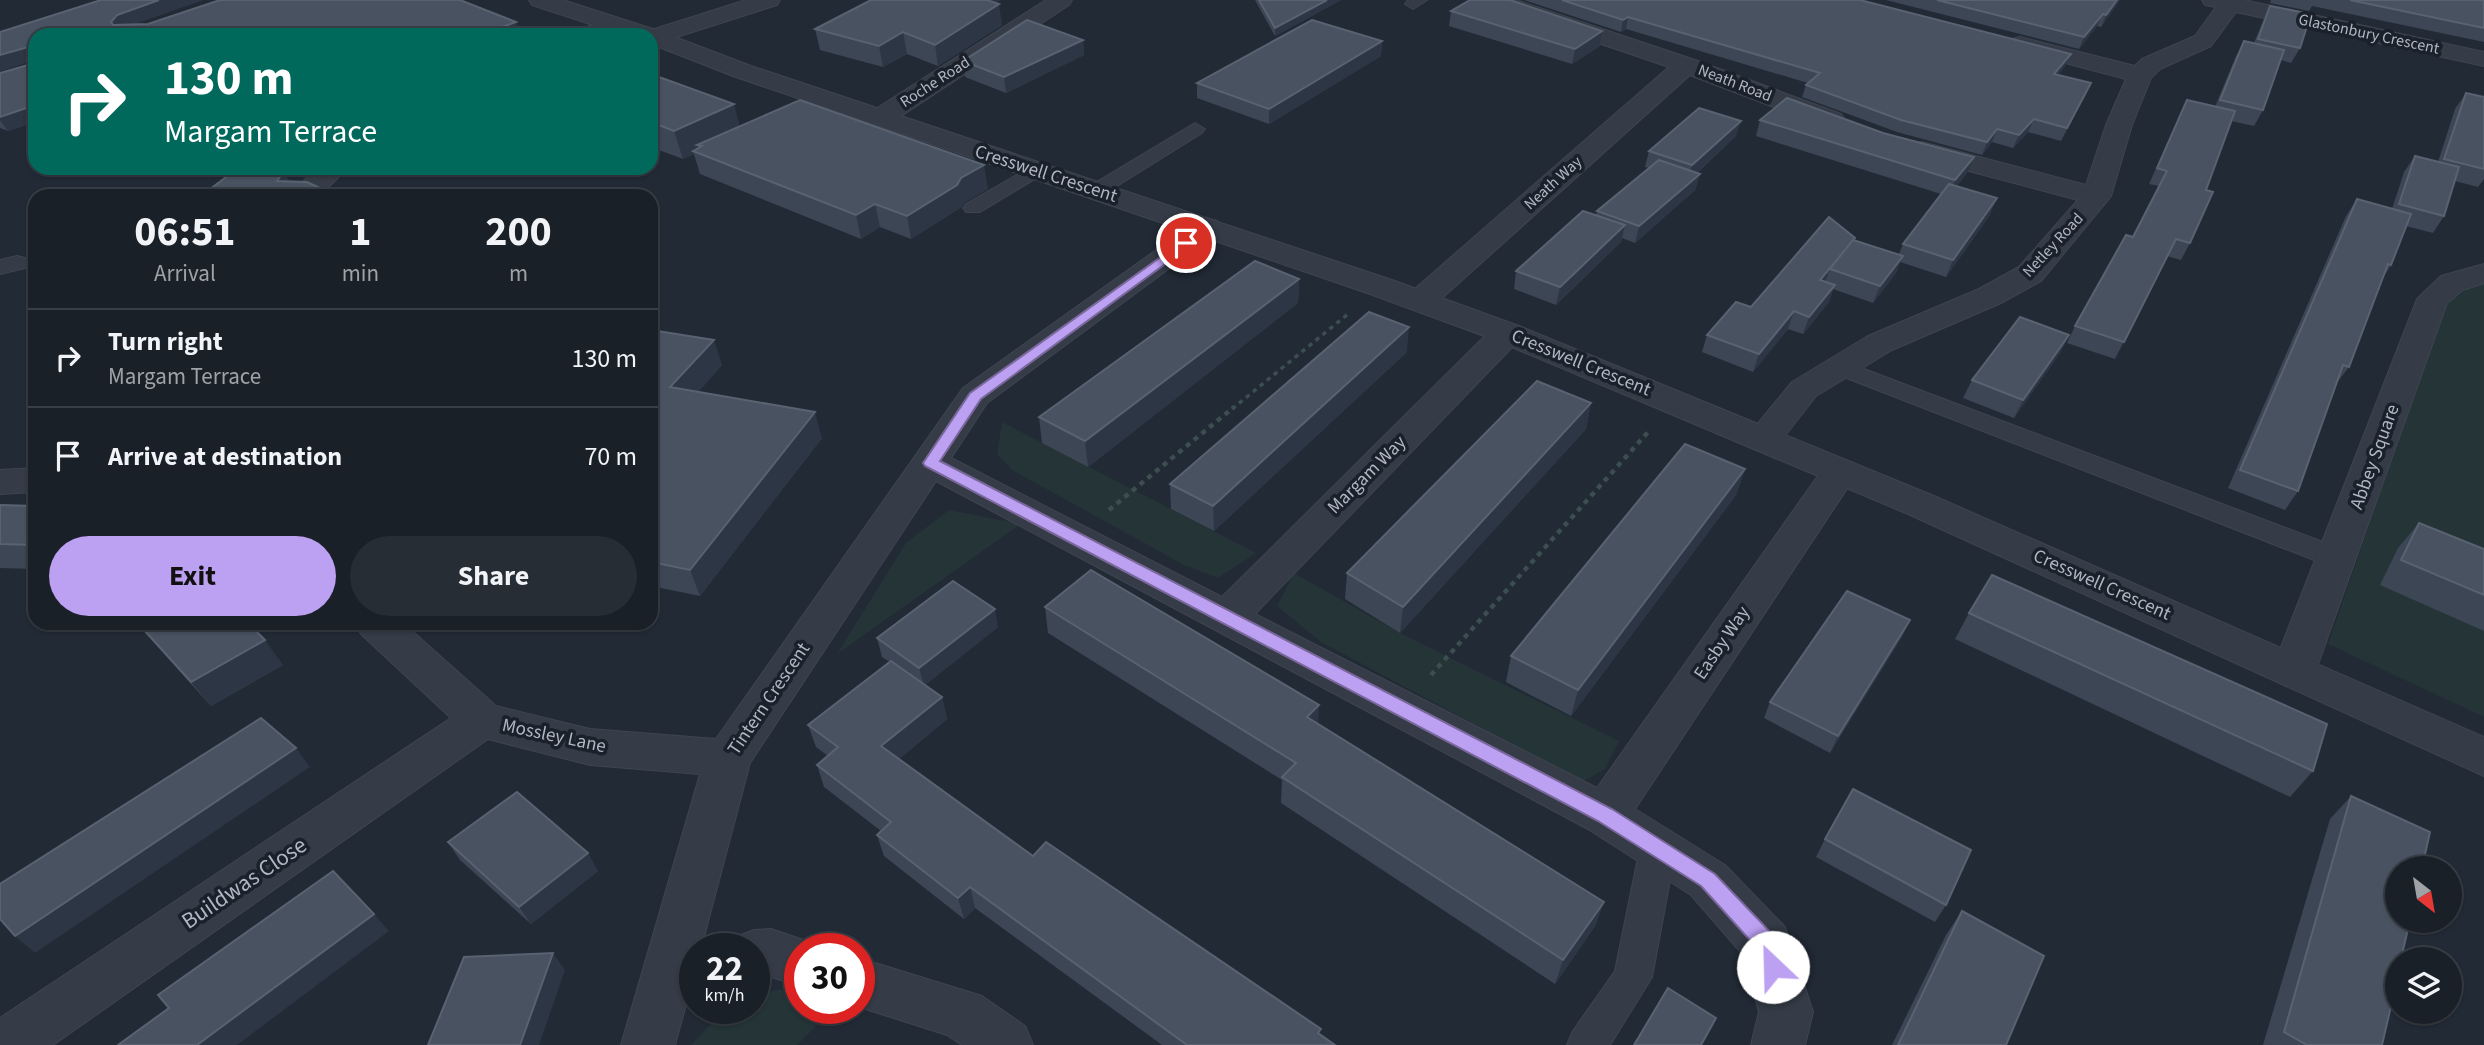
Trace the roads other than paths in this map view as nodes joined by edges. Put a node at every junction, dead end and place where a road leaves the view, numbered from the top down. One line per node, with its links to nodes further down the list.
1 (540, 0): 6 (street, Cresswell Crescent)
2 (769, 0): 9 (street)
3 (1061, 0): 15 (street, Roche Road)
4 (1494, 0): 13 (street, Neath Road)
5 (2222, 2): 12 (street, Glastonbury Crescent); 14 (street)
6 (615, 25): 7 (street); 8 (street, Cresswell Crescent)
7 (606, 28)
8 (625, 28)
9 (658, 34)
10 (1994, 37): 14 (street)
11 (658, 39): 15 (street, Cresswell Crescent)
12 (2484, 59)
13 (1686, 65): 16 (street, Neath Road); 27 (street, Neath Way)
14 (2140, 75): 23 (street, Netley Road)
15 (880, 118): 19 (street, Cresswell Crescent)
16 (1855, 128)
17 (1195, 130): 22 (lane)
18 (1899, 144): 23 (street)
19 (1036, 170): 22 (street, Cresswell Crescent); 24 (lane)
20 (326, 175): 21 (street)
21 (310, 189)
22 (1097, 191): 25 (street, Cresswell Crescent)
23 (2097, 196): 29 (street, Netley Road)
24 (974, 208)
25 (1207, 227): 27 (street, Cresswell Crescent); 31 (street, Tintern Crescent)
26 (2484, 273): 35 (street, Abbey Square)
27 (1420, 301): 28 (street, Cresswell Crescent)
28 (1507, 333): 30 (street, Cresswell Crescent); 36 (street, Margam Way)
29 (1840, 367): 30 (street, Netley Road); 35 (lane)
30 (1764, 438): 32 (street, Cresswell Crescent)
31 (931, 463): 36 (street); 41 (street, Tintern Crescent)
32 (1840, 472): 38 (street, Cresswell Crescent); 42 (street, Easby Way)
33 (28, 480): 34 (street)
34 (0, 482)
35 (2337, 558): 38 (street, Abbey Square)
36 (1227, 617): 42 (street)
37 (384, 630): 39 (street, Mossley Lane)
38 (2294, 670): 40 (street, Cresswell Crescent)
39 (482, 720): 41 (street, Mossley Lane); 47 (street, Buildwas Close)
40 (2484, 757)
41 (728, 758): 44 (street, Tintern Crescent)
42 (1605, 815): 43 (street)
43 (1658, 848): 50 (lane); 51 (street)
44 (690, 933)
45 (679, 970): 48 (street, Tintern Crescent)
46 (875, 987): 49 (street)
47 (7, 1045)
48 (648, 1045)
49 (1006, 1045)
50 (1587, 1045)
51 (1778, 1045)

